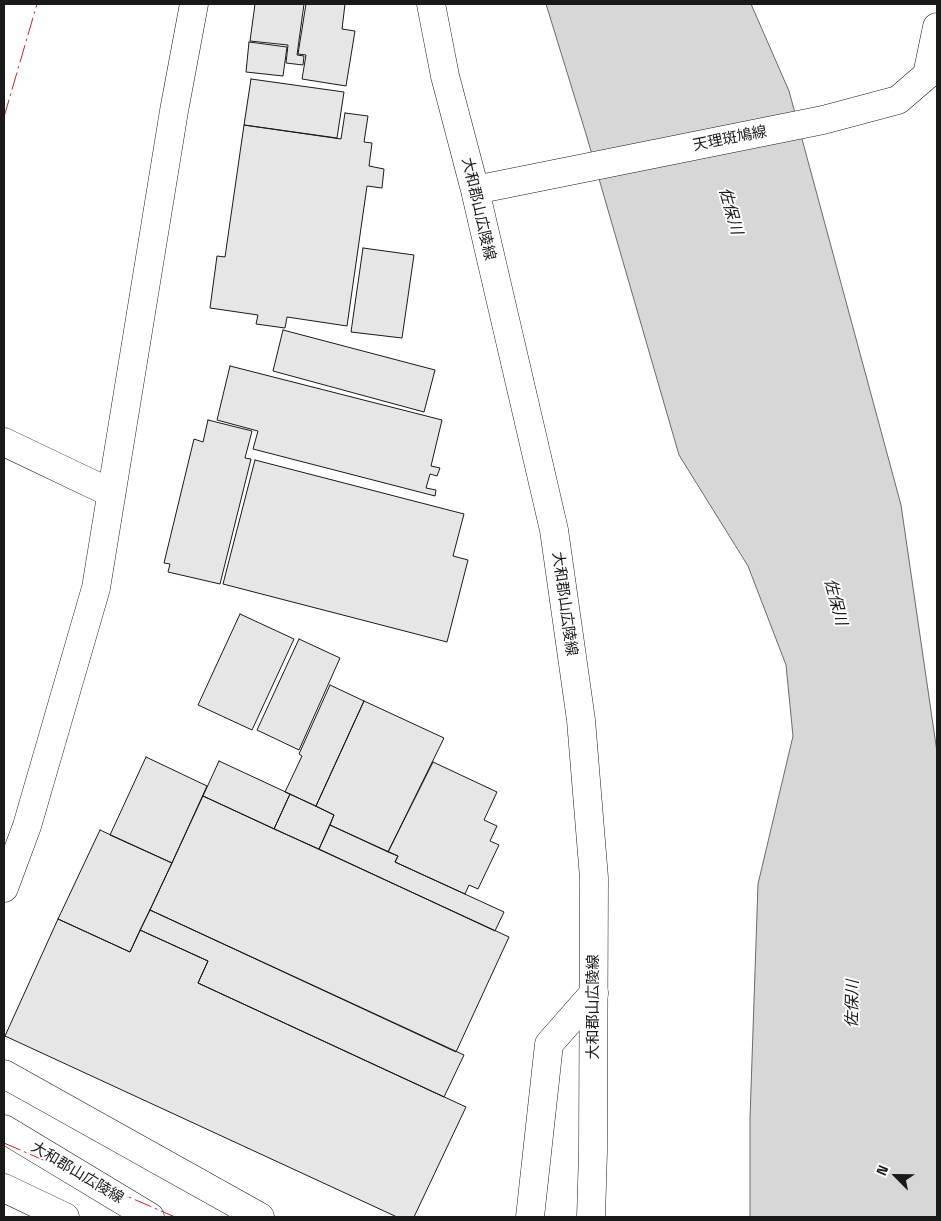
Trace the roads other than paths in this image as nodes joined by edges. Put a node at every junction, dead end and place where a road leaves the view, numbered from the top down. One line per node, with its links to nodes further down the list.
1 (194, 4): 9 (main road)
2 (431, 4): 7 (main road, 大和郡山広陵線)
3 (935, 4): 4 (main road)
4 (937, 14)
5 (937, 26): 6 (main road, 天理斑鳩線)
6 (932, 76): 7 (main road, 天理斑鳩線)
7 (474, 190): 11 (main road, 大和郡山広陵線)
8 (4, 442): 9 (main road)
9 (111, 493): 10 (main road)
10 (4, 888)
11 (594, 993): 18 (main road); 19 (main road, 大和郡山広陵線)
12 (4, 1074): 17 (main road)
13 (4, 1129): 16 (main road, 大和郡山広陵線)
14 (4, 1188): 15 (main road)
15 (65, 1217)
16 (150, 1217)
17 (260, 1217)
18 (530, 1217)
19 (591, 1217)

